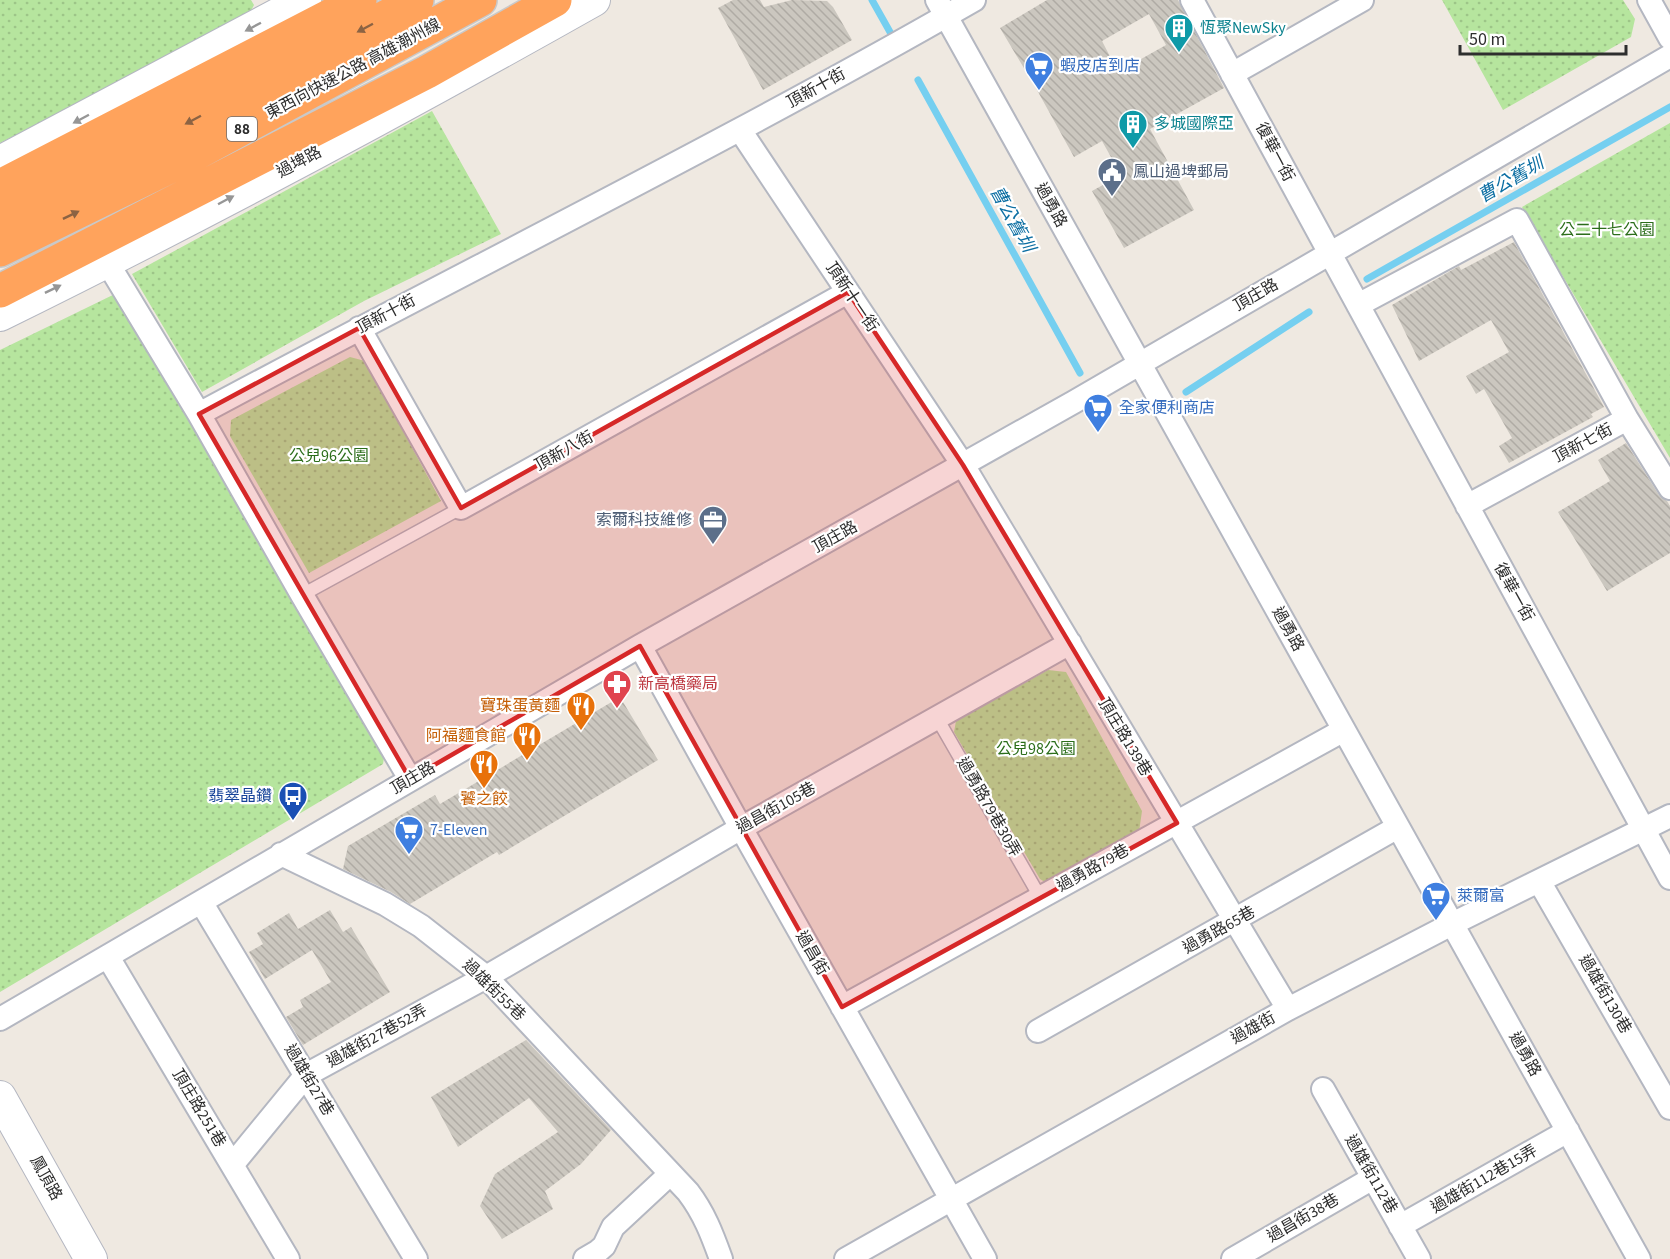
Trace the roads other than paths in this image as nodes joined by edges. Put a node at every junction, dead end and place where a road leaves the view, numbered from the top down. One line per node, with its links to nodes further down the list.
1 (360, 0): 17 (highway)
2 (417, 0): 18 (highway, 東西向快速公路 高雄潮州線 / 88, one-way to 18)
3 (480, 0): 19 (highway, 東西向快速公路 高雄潮州線 / 88, one-way to 3)
4 (555, 0): 22 (highway)
5 (594, 0): 21 (main road, 過埤路, one-way to 5)
6 (974, 0): 11 (street, 頂新十街)
7 (1192, 0): 14 (street, 復華一街)
8 (1362, 0): 14 (street)
9 (1649, 0): 12 (street)
10 (291, 3): 16 (main road, one-way to 16)
11 (941, 8): 15 (street, 頂新十街); 27 (street, 過勇路)
12 (1670, 38)
13 (1670, 56): 20 (street, 頂庄路)
14 (1232, 74): 20 (street, 復華一街)
15 (740, 130): 23 (street, 頂新十一街); 26 (street, 頂新十街)
16 (0, 162)
17 (0, 186)
18 (0, 216)
19 (0, 250)
20 (1329, 253): 24 (street, 復華一街); 27 (street, 頂庄路)
21 (107, 262): 25 (main road, 過埤路, one-way to 21); 28 (street)
22 (0, 291)
23 (848, 292): 30 (street, 頂新十一街); 33 (street, 頂新八街)
24 (1358, 305): 29 (street); 32 (street, 復華一街)
25 (0, 315)
26 (359, 328): 28 (street, 頂新十街); 33 (street)
27 (1139, 363): 30 (street, 頂庄路); 38 (street, 過勇路)
28 (199, 414): 34 (street)
29 (1627, 419): 31 (street, 頂新七街); 32 (street, 頂新七街)
30 (963, 465): 35 (street, 頂庄路139巷); 36 (street, 頂庄路)
31 (1670, 488)
32 (1467, 506): 44 (street, 復華一街)
33 (461, 508): 34 (lane)
34 (302, 595): 39 (street)
35 (1070, 643): 37 (street, 過昌街105巷); 41 (street, 頂庄路139巷)
36 (640, 646): 39 (street, 頂庄路); 43 (street, 過昌街)
37 (937, 718): 43 (street, 過昌街105巷); 48 (lane, 過勇路79巷30弄)
38 (1344, 730): 41 (street, 過勇路79巷); 42 (street, 過勇路)
39 (410, 779): 45 (street, 頂庄路)
40 (1670, 816): 44 (street, 過雄街)
41 (1177, 823): 48 (street, 過勇路79巷); 50 (street, 頂庄路139巷)
42 (1398, 827): 50 (street, 過勇路65巷); 51 (street, 過勇路)
43 (741, 828): 53 (street, 過昌街105巷); 54 (street, 過昌街)
44 (1644, 830): 46 (street, 復華一街); 47 (street, 過雄街)
45 (281, 854): 49 (street, 頂庄路); 53 (street, 過雄街55巷)
46 (1670, 878)
47 (1539, 881): 51 (street, 過雄街); 61 (street, 過雄街130巷)
48 (1040, 897): 54 (street, 過勇路79巷)
49 (201, 902): 52 (street, 頂庄路); 58 (street, 過雄街27巷)
50 (1236, 921): 55 (street, 頂庄路139巷); 57 (street, 過勇路65巷)
51 (1452, 924): 55 (street, 過雄街); 62 (street, 過勇路)
52 (108, 957): 56 (street, 頂庄路); 63 (street, 頂庄路251巷)
53 (486, 977): 58 (street, 過雄街27巷52弄); 64 (street, 過雄街55巷)
54 (842, 1007): 66 (street, 過昌街)
55 (1288, 1009): 66 (street, 過雄街)
56 (0, 1019)
57 (1038, 1031)
58 (306, 1075): 63 (street, 過雄街27巷52弄); 70 (street, 過雄街27巷)
59 (1323, 1089): 65 (street, 過雄街112巷)
60 (0, 1097): 68 (main road, 鳳頂路)
61 (1670, 1108)
62 (1568, 1131): 67 (street, 過雄街112巷15弄); 77 (street, 過勇路)
63 (233, 1164): 69 (street, 頂庄路251巷)
64 (670, 1174): 71 (street); 72 (street, 過雄街55巷)
65 (1373, 1178): 67 (street, 過雄街112巷); 75 (street, 過昌街38巷)
66 (951, 1198): 73 (street, 過雄街); 74 (street, 過昌街)
67 (1400, 1226): 76 (street, 過雄街112巷)
68 (91, 1259)
69 (288, 1259)
70 (416, 1259)
71 (585, 1259)
72 (721, 1259)
73 (846, 1259)
74 (985, 1259)
75 (1233, 1259)
76 (1419, 1259)
77 (1639, 1259)

